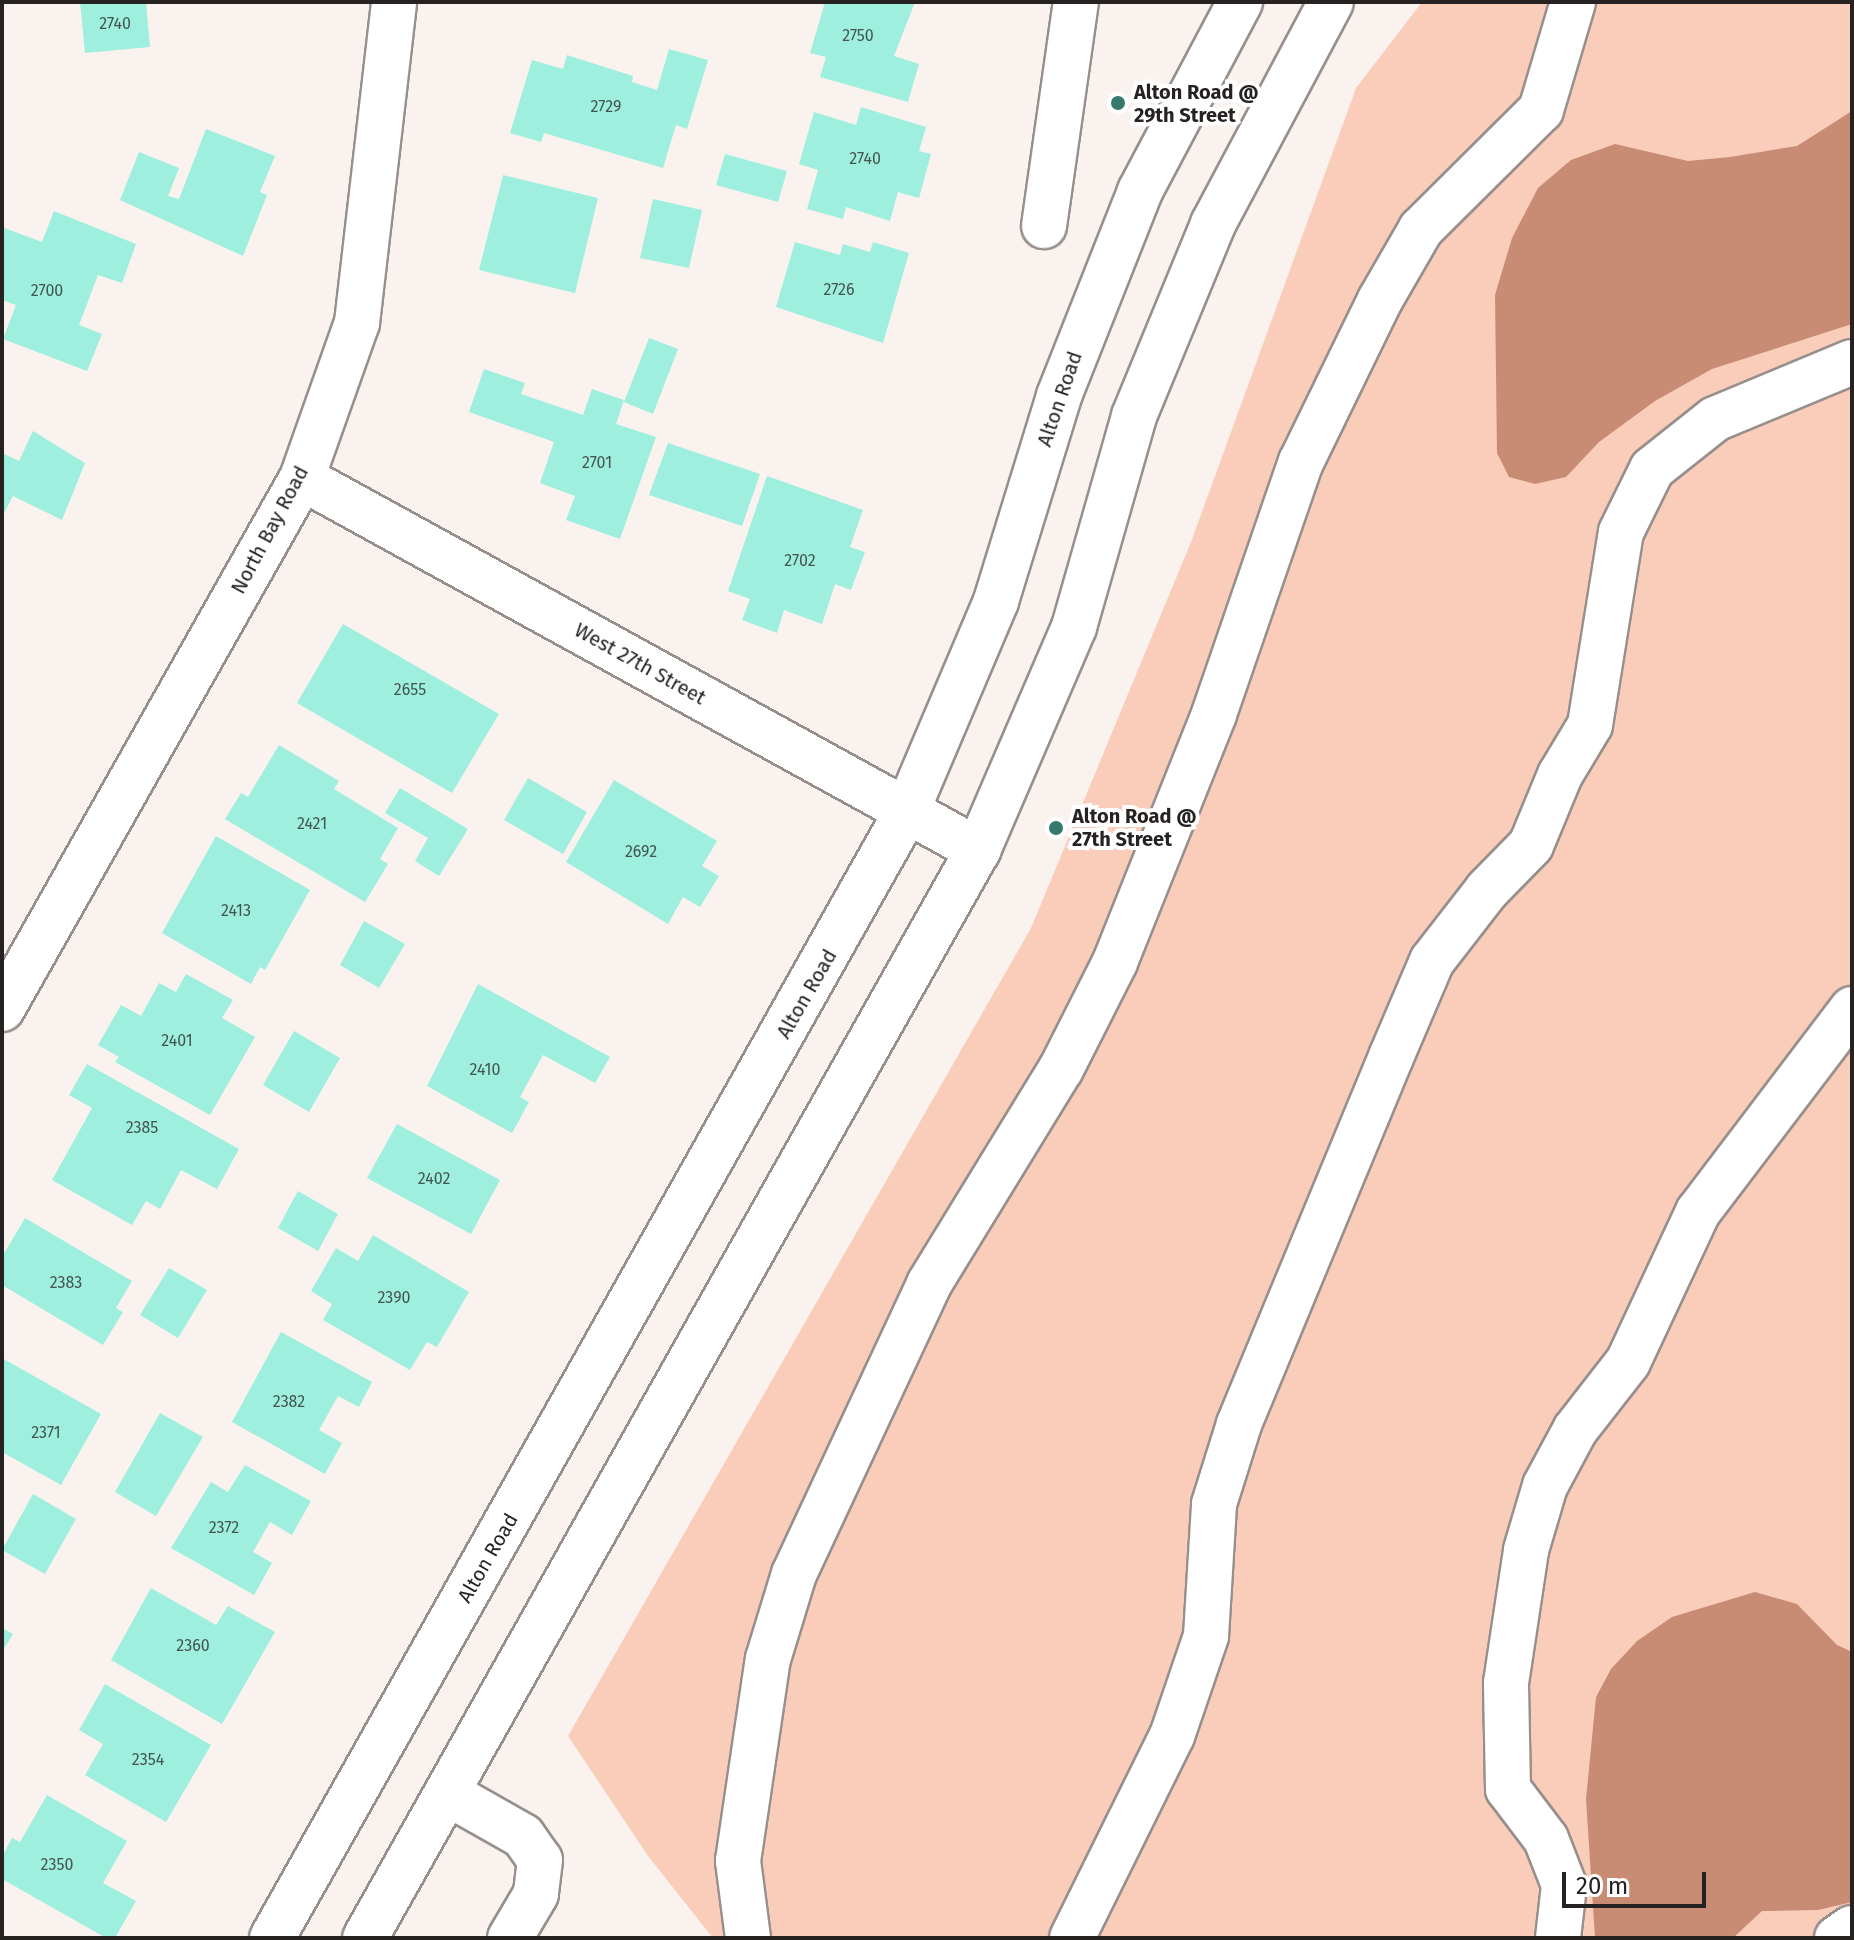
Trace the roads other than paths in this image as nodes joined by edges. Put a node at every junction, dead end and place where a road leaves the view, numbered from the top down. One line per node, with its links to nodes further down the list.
1 (394, 2): 8 (main road, North Bay Road)
2 (1076, 2): 6 (main road)
3 (1240, 2): 9 (main road, Alton Road)
4 (1331, 2): 10 (main road)
5 (1573, 2): 18 (main road)
6 (1044, 226)
7 (1852, 362): 19 (main road)
8 (302, 478): 9 (main road, West 27th Street); 11 (main road, North Bay Road)
9 (907, 811): 10 (main road, West 27th Street); 15 (main road, Alton Road)
10 (978, 850): 13 (main road)
11 (2, 1009)
12 (1852, 1009): 20 (main road)
13 (447, 1793): 16 (main road); 17 (main road)
14 (1852, 1928): 21 (main road)
15 (272, 1938)
16 (365, 1938)
17 (510, 1938)
18 (748, 1938)
19 (1072, 1938)
20 (1558, 1938)
21 (1837, 1938)

